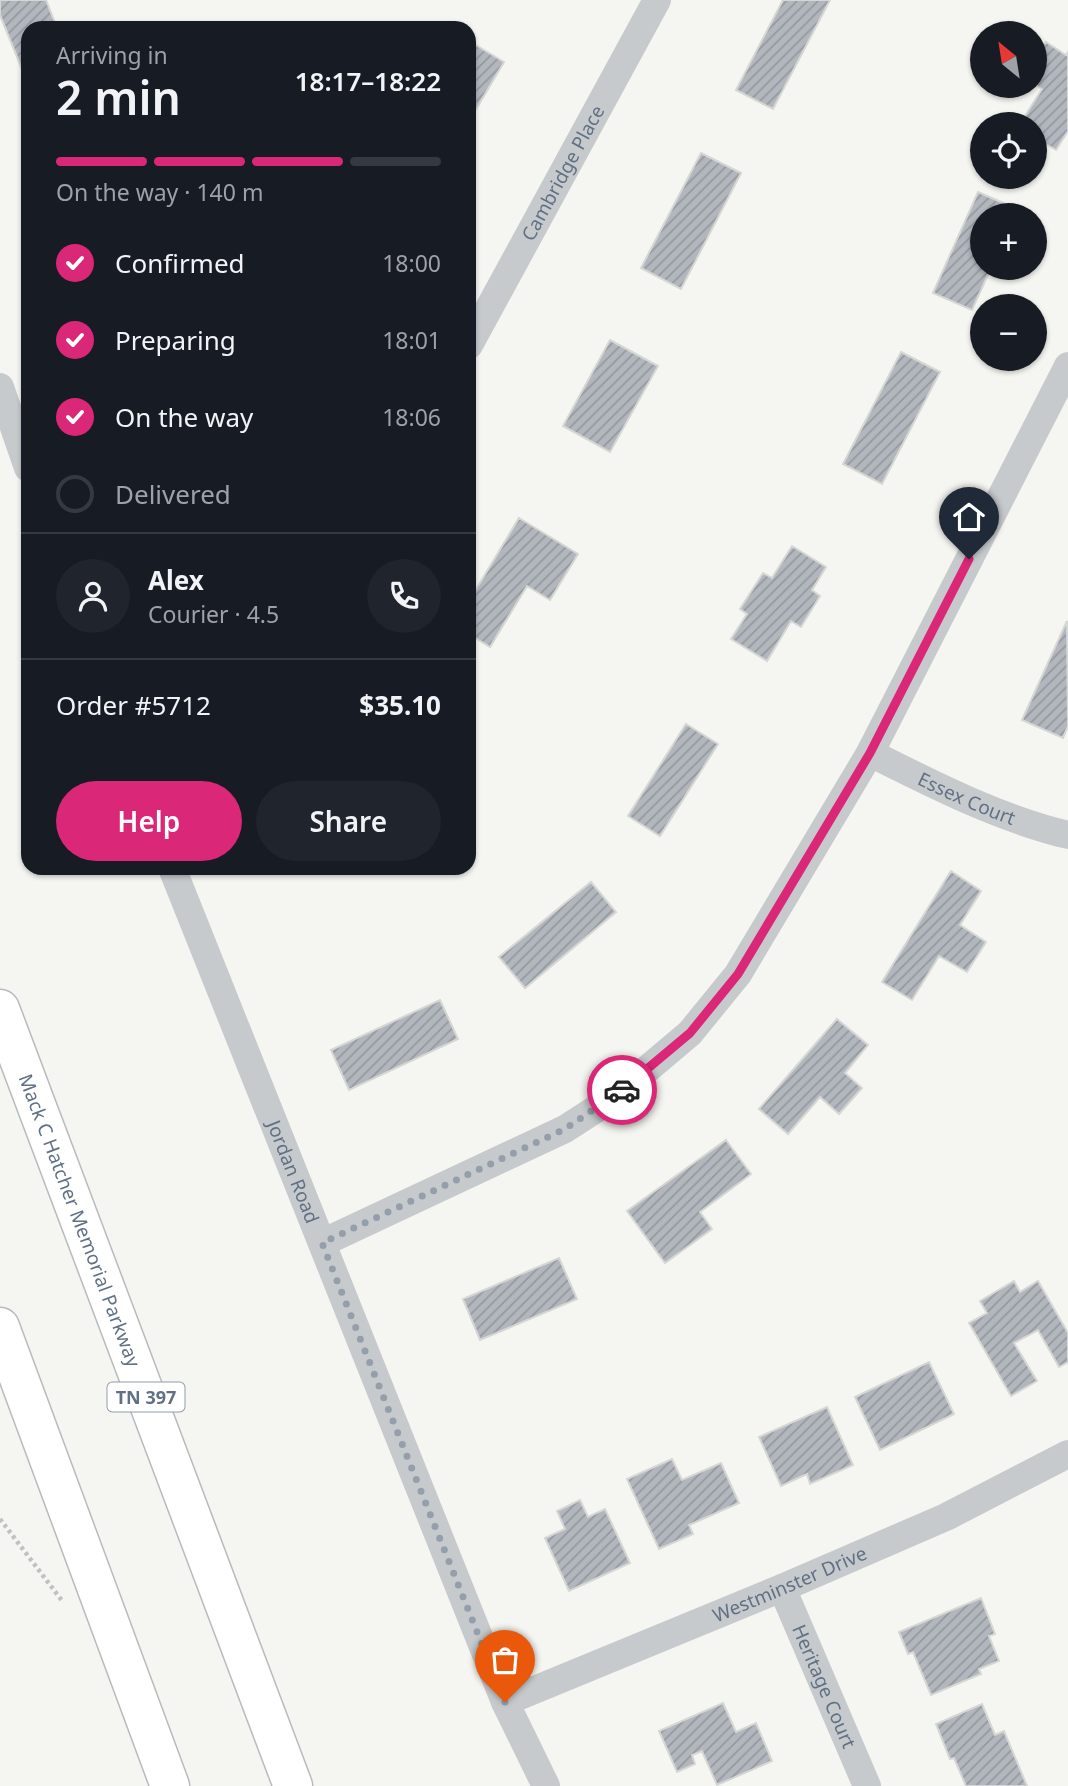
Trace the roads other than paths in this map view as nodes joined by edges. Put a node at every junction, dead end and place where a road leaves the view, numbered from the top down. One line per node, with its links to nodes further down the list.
1 (657, 0): 2 (street, Cambridge Place)
2 (476, 332)
3 (1068, 366): 6 (street)
4 (0, 387): 5 (street)
5 (21, 448)
6 (870, 753): 7 (street, Essex Court); 10 (street)
7 (1068, 835)
8 (175, 875): 10 (street, Jordan Road)
9 (0, 1009): 16 (highway, Mack C Hatcher Memorial Parkway / TN 397)
10 (322, 1243): 14 (street, Jordan Road)
11 (0, 1327): 15 (highway)
12 (1068, 1454): 13 (street, Westminster Drive)
13 (782, 1588): 14 (street, Westminster Drive); 18 (street, Heritage Court)
14 (505, 1702): 17 (street, Jordan Road)
15 (170, 1786)
16 (293, 1786)
17 (546, 1786)
18 (867, 1786)

